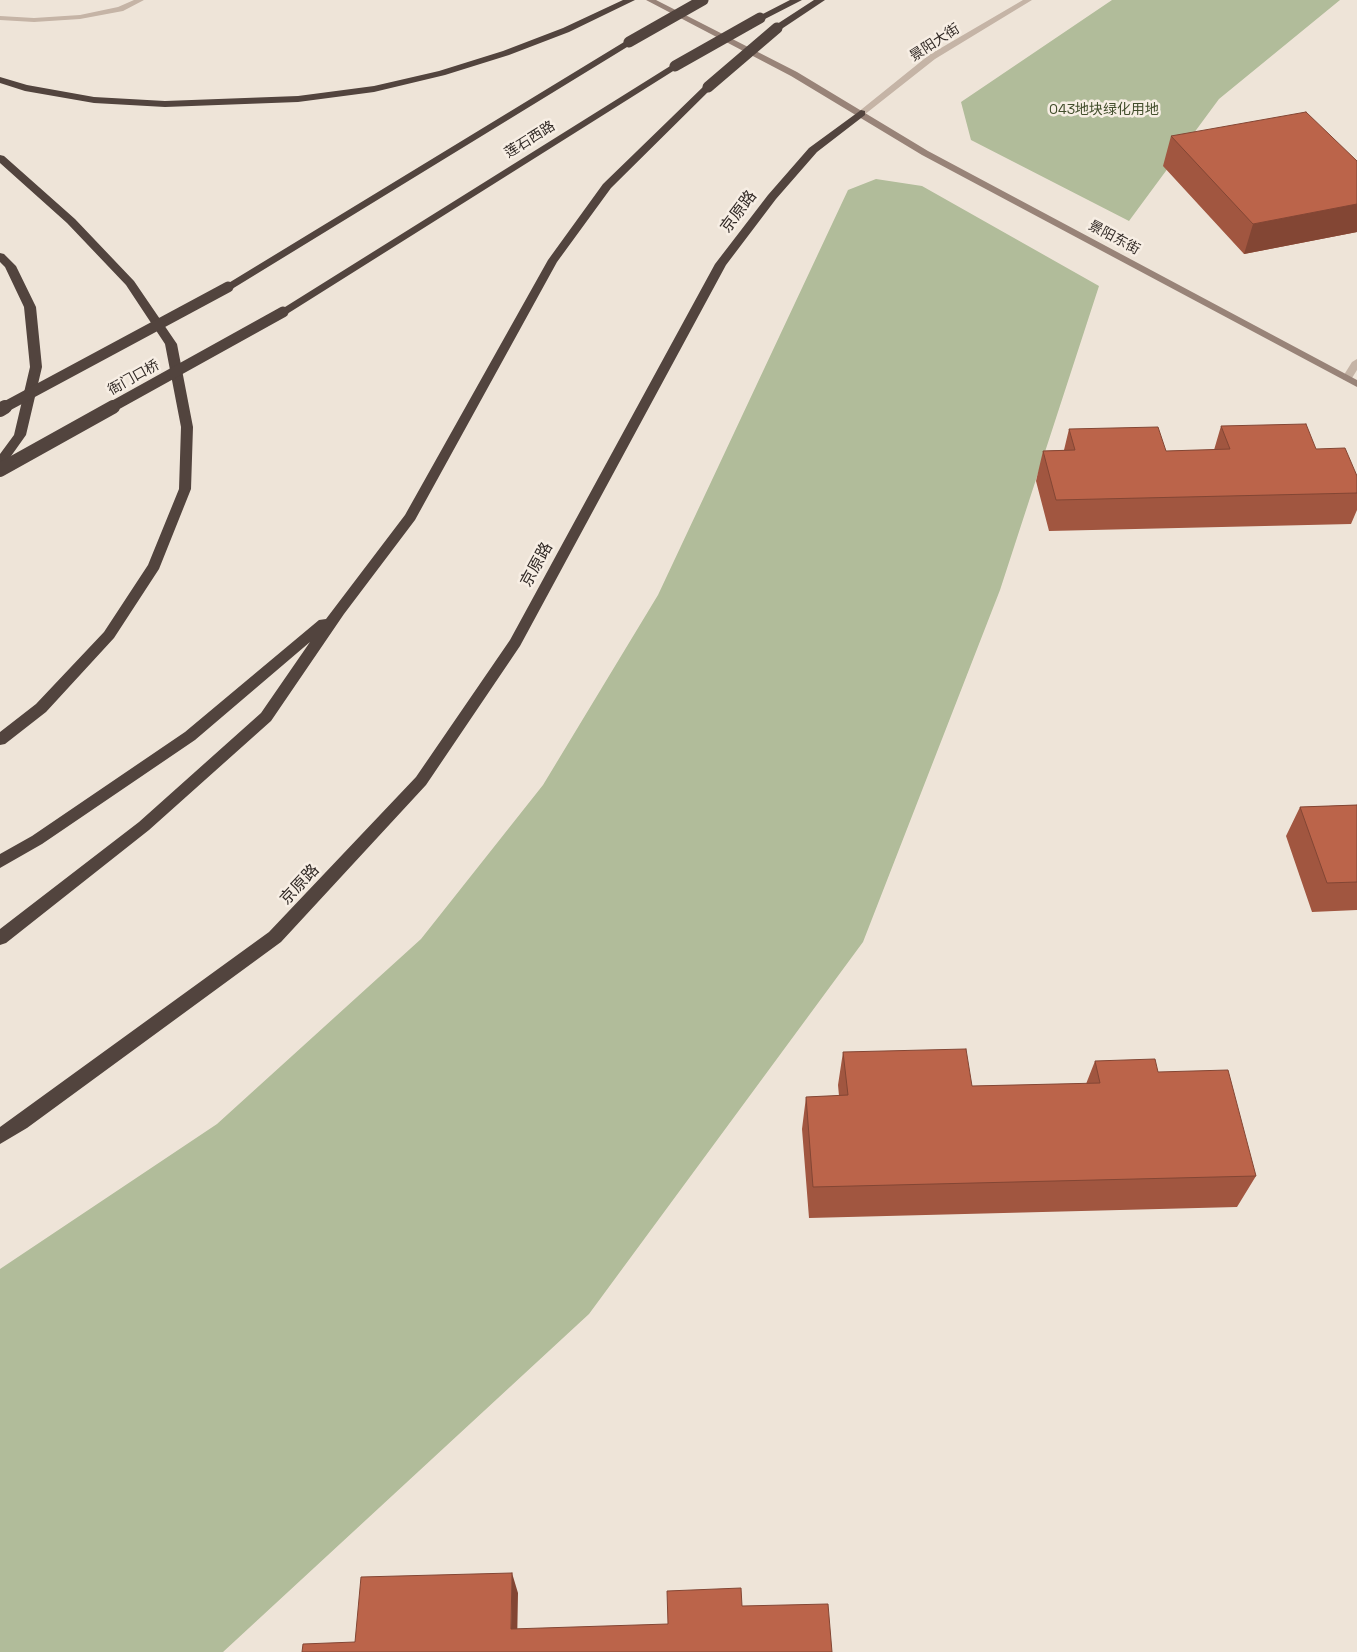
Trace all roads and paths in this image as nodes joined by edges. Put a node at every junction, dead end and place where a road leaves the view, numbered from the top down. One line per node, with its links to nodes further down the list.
1 (140, 0): 8 (street)
2 (630, 0): 9 (highway)
3 (650, 0): 10 (street)
4 (703, 0): 17 (highway, 莲石西路, bridge)
5 (797, 0): 13 (highway, 莲石西路, bridge)
6 (820, 0): 20 (highway, bridge)
7 (1028, 0): 10 (street, 景阳大街)
8 (0, 18)
9 (0, 80)
10 (861, 113): 15 (street, 景阳东街); 24 (highway, 京原路)
11 (0, 158): 21 (highway)
12 (0, 256): 18 (highway)
13 (283, 312): 19 (highway, 衙门口桥, bridge)
14 (1357, 362): 15 (street)
15 (1347, 378): 16 (street, 景阳东街)
16 (1357, 384)
17 (0, 410)
18 (0, 463)
19 (0, 470)
20 (339, 611): 22 (highway); 23 (highway)
21 (0, 740)
22 (0, 862)
23 (0, 938)
24 (0, 1136)

